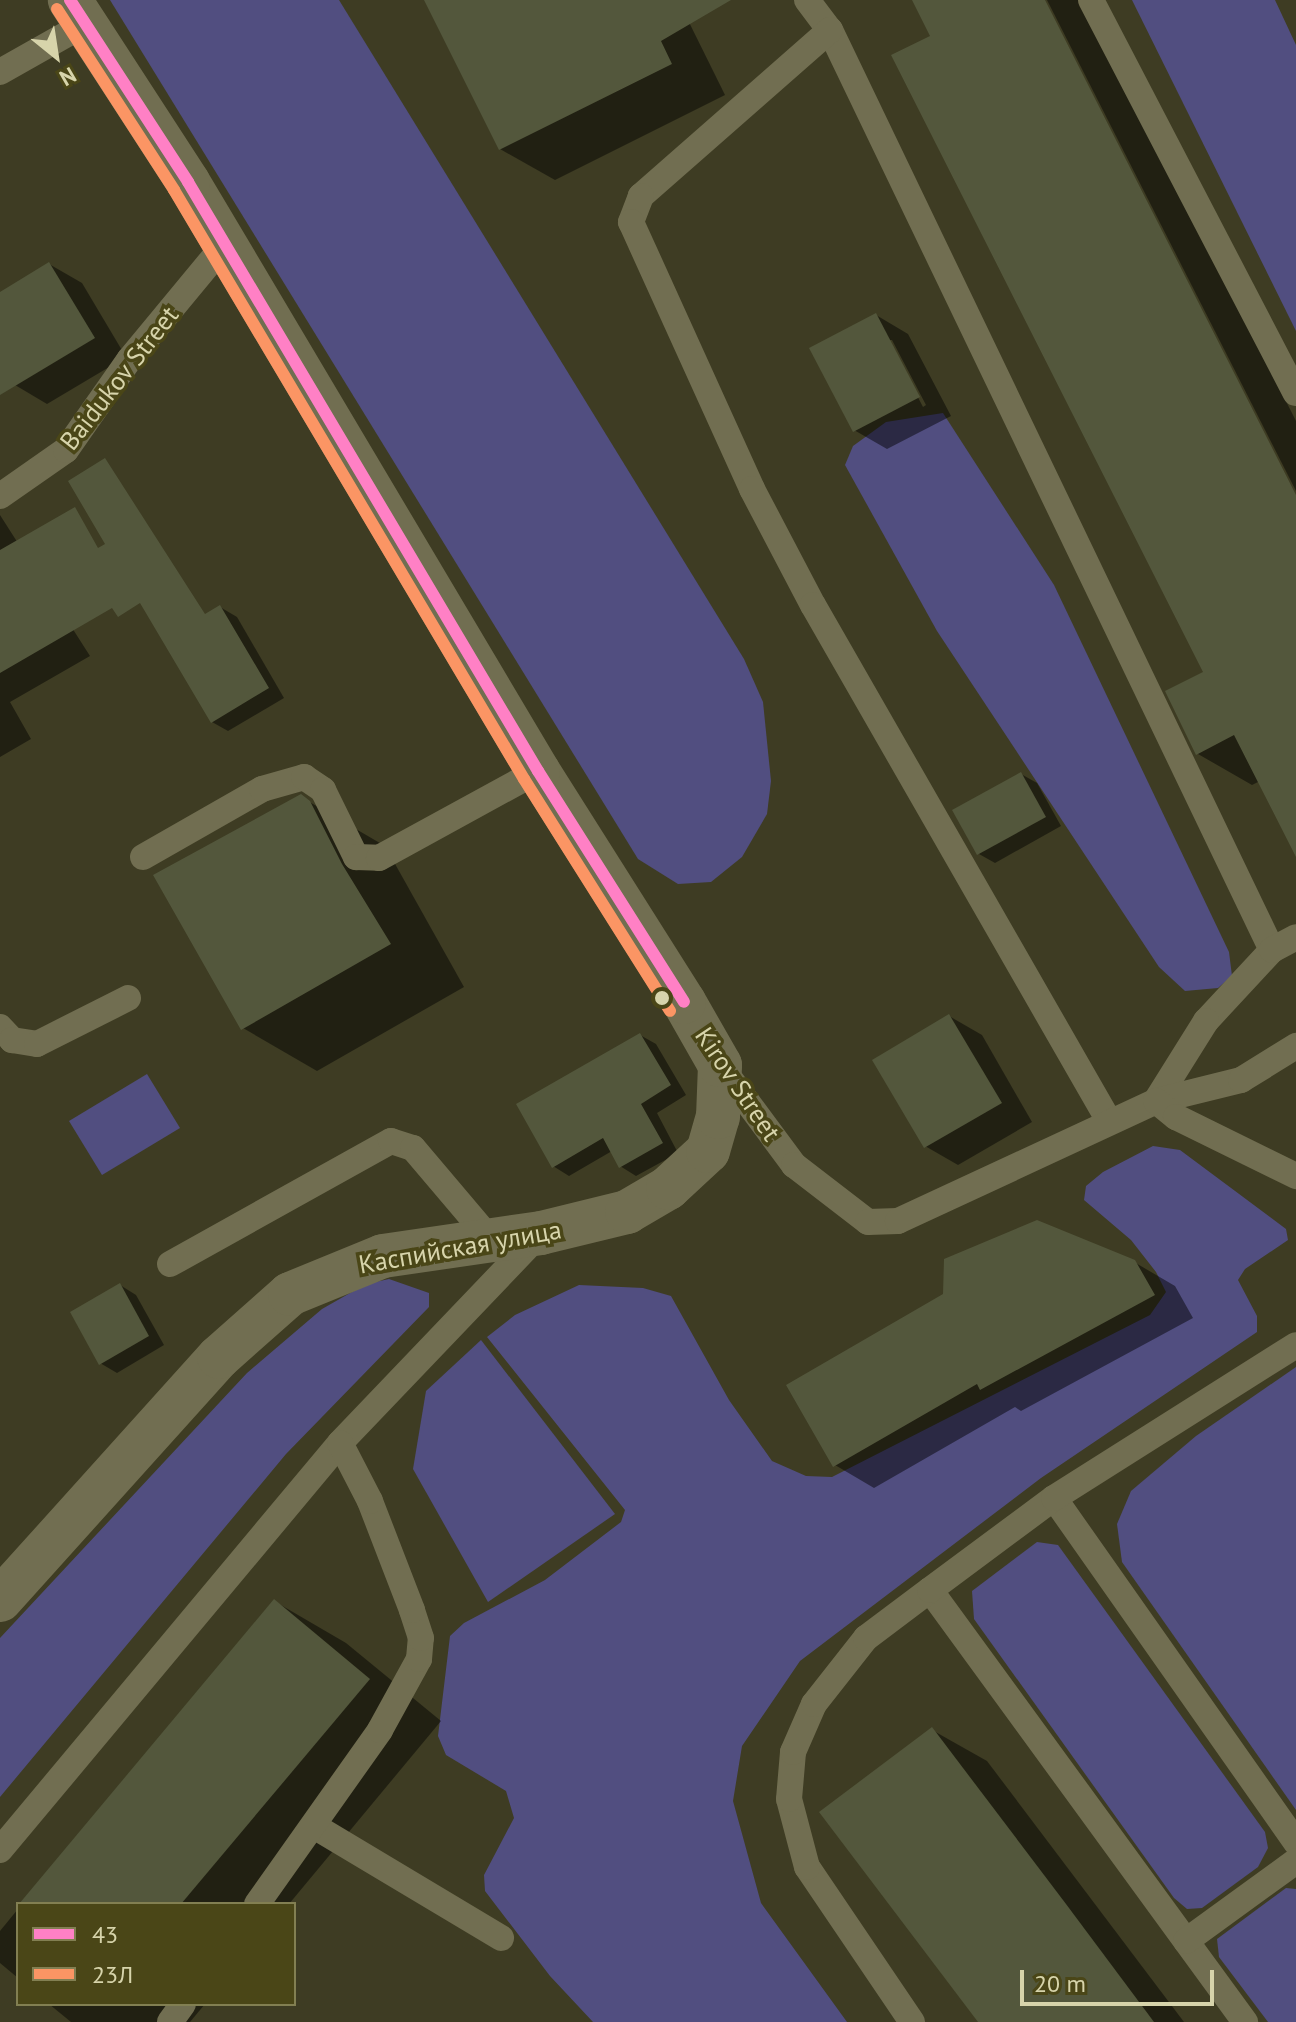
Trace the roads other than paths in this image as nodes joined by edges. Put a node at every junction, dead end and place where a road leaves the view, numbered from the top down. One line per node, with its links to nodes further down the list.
1 (807, 0): 4 (lane)
2 (1091, 0): 7 (lane)
3 (78, 12): 5 (lane); 6 (street, Kirov Street)
4 (830, 30): 12 (lane); 18 (lane)
5 (0, 72)
6 (224, 245): 8 (lane, Baidukov Street); 9 (street, Kirov Street)
7 (1296, 393)
8 (0, 496)
9 (538, 771): 10 (lane); 16 (street, Kirov Street)
10 (143, 857)
11 (1296, 937): 12 (lane)
12 (1272, 950): 17 (lane)
13 (128, 998): 14 (lane)
14 (0, 1027)
15 (1296, 1046): 17 (lane, Kirov Street)
16 (720, 1065): 18 (lane, Kirov Street); 20 (street, Каспийская улица)
17 (1156, 1101): 18 (lane, Kirov Street); 19 (lane)
18 (1109, 1121)
19 (1296, 1176)
20 (541, 1233): 21 (street, Каспийская улица); 24 (lane)
21 (492, 1241): 22 (lane); 27 (street, Каспийская улица)
22 (170, 1264)
23 (1296, 1345): 25 (lane)
24 (340, 1443): 28 (lane); 30 (lane)
25 (1054, 1498): 26 (lane); 29 (lane)
26 (930, 1590): 34 (lane); 35 (lane)
27 (0, 1600)
28 (314, 1826): 32 (lane); 33 (lane)
29 (1296, 1842)
30 (0, 1850)
31 (1296, 1861): 34 (lane)
32 (258, 1902)
33 (501, 1938)
34 (1186, 1941): 36 (lane)
35 (912, 2022)
36 (1245, 2022)

